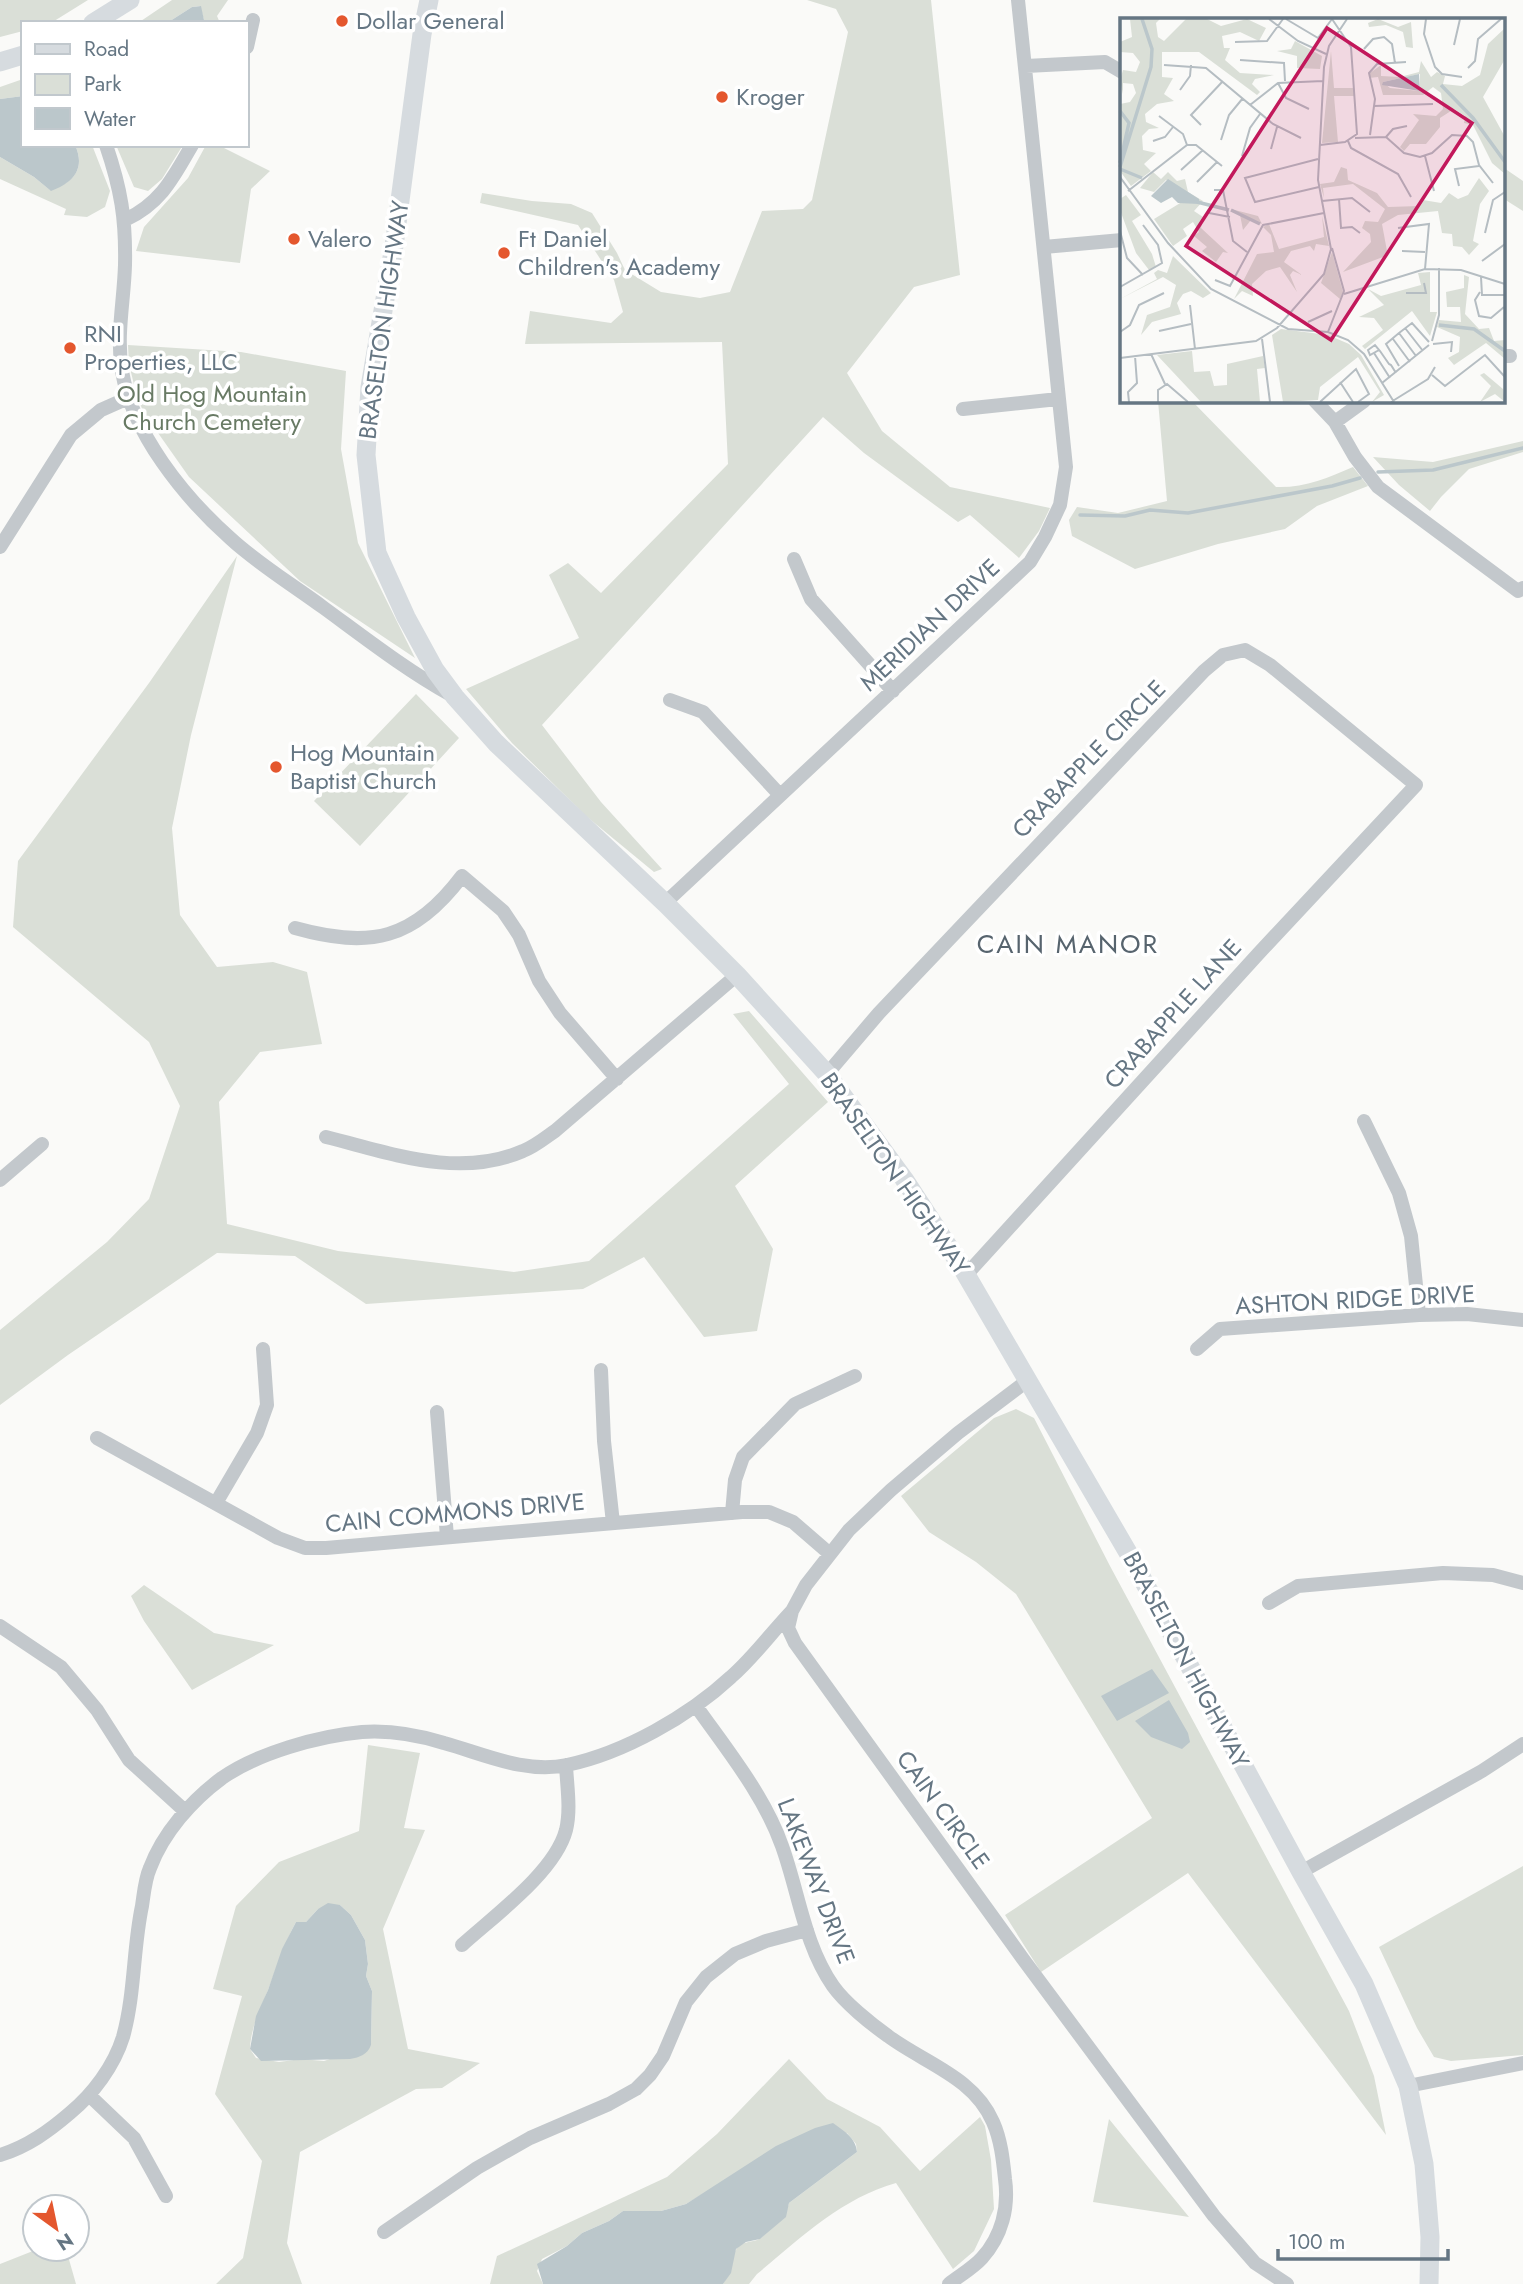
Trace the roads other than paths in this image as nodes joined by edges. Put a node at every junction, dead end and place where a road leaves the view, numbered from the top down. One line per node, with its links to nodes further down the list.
1 (130, 0): 5 (main road)
2 (429, 0): 26 (main road, BRASELTON HIGHWAY)
3 (1018, 0): 9 (street, MERIDIAN DRIVE)
4 (253, 20): 6 (street)
5 (96, 21)
6 (248, 42)
7 (21, 56): 8 (main road)
8 (0, 62)
9 (1026, 66): 10 (street); 15 (street, MERIDIAN DRIVE)
10 (1120, 71)
11 (107, 147): 13 (street)
12 (191, 147): 13 (street)
13 (125, 220): 16 (street)
14 (1120, 240): 15 (street)
15 (1044, 247): 17 (street, MERIDIAN DRIVE)
16 (128, 398): 22 (street); 26 (street)
17 (1058, 399): 20 (street); 25 (street, MERIDIAN DRIVE)
18 (1316, 402): 21 (street)
19 (1363, 402): 21 (street)
20 (963, 409)
21 (1335, 422): 24 (street)
22 (0, 547)
23 (794, 559): 25 (street)
24 (1523, 588)
25 (893, 691): 29 (street, MERIDIAN DRIVE)
26 (454, 697): 30 (main road, BRASELTON HIGHWAY)
27 (670, 700): 29 (street)
28 (1416, 785): 33 (street, CRABAPPLE CIRCLE); 39 (street, CRABAPPLE LANE)
29 (779, 794): 30 (street, MERIDIAN DRIVE)
30 (665, 903): 32 (main road, BRASELTON HIGHWAY)
31 (295, 928): 34 (street)
32 (737, 975): 33 (main road, BRASELTON HIGHWAY); 34 (street)
33 (827, 1074): 39 (main road, BRASELTON HIGHWAY)
34 (617, 1079): 36 (street)
35 (1364, 1121): 40 (street)
36 (326, 1137)
37 (42, 1144): 38 (street)
38 (0, 1180)
39 (967, 1275): 46 (main road, BRASELTON HIGHWAY)
40 (1419, 1315): 41 (street, ASHTON RIDGE DRIVE); 43 (street, ASHTON RIDGE DRIVE)
41 (1523, 1320)
42 (263, 1349): 49 (street)
43 (1197, 1349)
44 (601, 1370): 51 (street)
45 (855, 1376): 50 (street)
46 (1027, 1381): 53 (street); 62 (main road, BRASELTON HIGHWAY)
47 (437, 1412): 52 (street)
48 (97, 1438): 49 (street, CAIN COMMONS DRIVE)
49 (216, 1503): 52 (street, CAIN COMMONS DRIVE)
50 (732, 1513): 51 (street, CAIN COMMONS DRIVE); 53 (street, CAIN COMMONS DRIVE)
51 (613, 1523): 52 (street, CAIN COMMONS DRIVE)
52 (447, 1537)
53 (830, 1554): 56 (street)
54 (1523, 1583): 55 (street)
55 (1269, 1603)
56 (792, 1611): 58 (street); 72 (street, CAIN CIRCLE)
57 (0, 1626): 61 (street)
58 (696, 1706): 60 (street); 63 (street, LAKEWAY DRIVE)
59 (1523, 1744): 62 (street)
60 (566, 1765): 61 (street); 64 (street)
61 (185, 1811): 67 (street)
62 (1301, 1872): 66 (main road, BRASELTON HIGHWAY)
63 (807, 1930): 70 (street); 71 (street, LAKEWAY DRIVE)
64 (462, 1945)
65 (1523, 2063): 66 (street)
66 (1408, 2086): 73 (main road, BRASELTON HIGHWAY)
67 (90, 2096): 68 (street); 69 (street)
68 (0, 2155)
69 (166, 2196)
70 (384, 2232)
71 (948, 2284)
72 (1287, 2284)
73 (1429, 2284)

